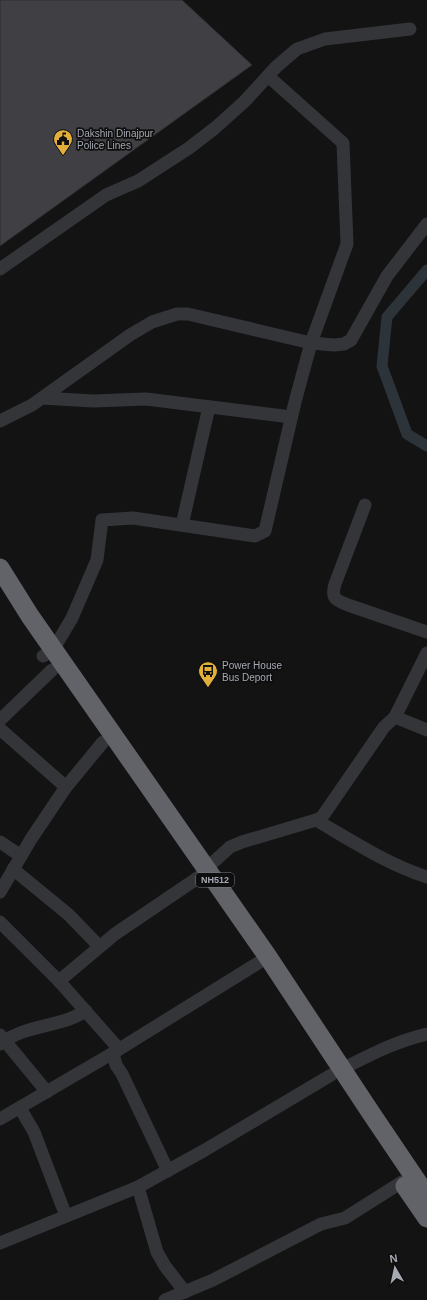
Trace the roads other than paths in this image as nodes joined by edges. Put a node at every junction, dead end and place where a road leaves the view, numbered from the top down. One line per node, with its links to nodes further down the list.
1 (410, 29): 2 (street)
2 (268, 76): 4 (street); 5 (street)
3 (427, 224): 5 (street)
4 (0, 269)
5 (311, 342): 6 (street); 8 (street)
6 (42, 398): 7 (street); 9 (street)
7 (208, 407): 8 (street); 11 (street)
8 (291, 417): 11 (street)
9 (0, 422)
10 (365, 505): 14 (street)
11 (182, 525): 16 (street)
12 (0, 568): 16 (highway, NH512)
13 (0, 591): 16 (highway, NH512)
14 (427, 632)
15 (427, 653): 17 (street)
16 (49, 659): 18 (street); 21 (highway, NH512); 27 (highway, NH512)
17 (396, 717): 20 (street); 23 (street)
18 (0, 720)
19 (0, 729): 22 (street)
20 (427, 730)
21 (103, 742): 22 (street); 27 (highway, NH512)
22 (66, 787): 25 (street)
23 (316, 820): 27 (street); 28 (street)
24 (0, 842): 25 (street)
25 (21, 856): 26 (street)
26 (13, 869): 29 (street); 31 (street)
27 (203, 873): 31 (street); 32 (highway, NH512); 38 (highway, NH512)
28 (427, 877)
29 (0, 892)
30 (0, 922): 33 (street)
31 (98, 948): 33 (street)
32 (258, 963): 37 (street); 38 (highway, NH512)
33 (59, 981): 34 (street)
34 (86, 1011): 36 (street); 37 (street)
35 (427, 1034): 38 (street)
36 (2, 1040): 39 (street)
37 (116, 1051): 39 (street); 42 (street)
38 (336, 1072): 42 (street); 43 (highway, NH512); 45 (highway, NH512)
39 (47, 1092): 40 (street)
40 (20, 1108): 41 (street); 46 (street)
41 (0, 1119)
42 (168, 1171): 44 (street)
43 (402, 1182): 47 (highway, NH512); 49 (street)
44 (138, 1187): 46 (street); 49 (street)
45 (427, 1196)
46 (66, 1216): 48 (street)
47 (427, 1218)
48 (0, 1243)
49 (185, 1292): 50 (street)
50 (165, 1300)

